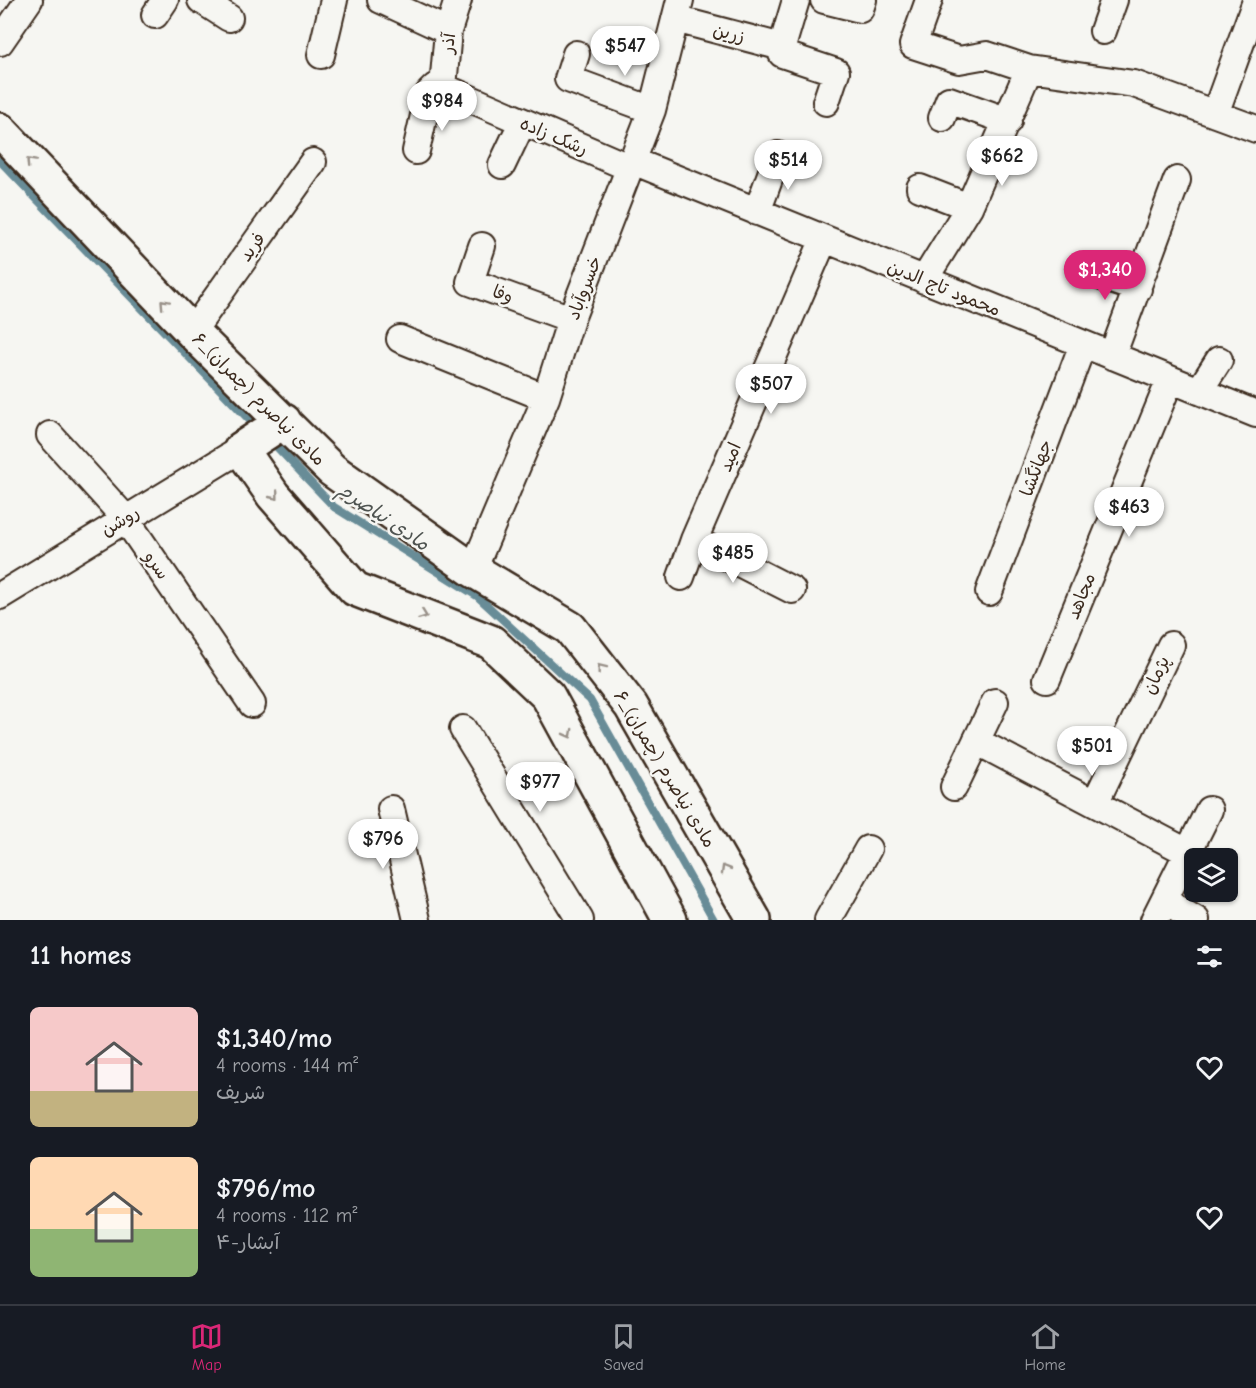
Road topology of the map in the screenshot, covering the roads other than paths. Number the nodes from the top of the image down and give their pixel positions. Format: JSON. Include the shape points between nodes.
{"nodes":[{"id":1,"x":29,"y":0,"type":"edge"},
{"id":2,"x":201,"y":0,"type":"edge"},
{"id":3,"x":334,"y":0,"type":"edge"},
{"id":4,"x":381,"y":0,"type":"edge"},
{"id":5,"x":458,"y":0,"type":"edge"},
{"id":6,"x":795,"y":0,"type":"edge"},
{"id":7,"x":824,"y":0,"type":"edge"},
{"id":8,"x":863,"y":0,"type":"edge"},
{"id":9,"x":928,"y":0,"type":"edge"},
{"id":10,"x":1114,"y":0,"type":"edge"},
{"id":11,"x":1256,"y":1,"type":"edge"},
{"id":12,"x":678,"y":10,"type":"edge"},
{"id":13,"x":229,"y":18,"type":"dead end"},
{"id":14,"x":448,"y":31,"type":"junction"},
{"id":15,"x":1103,"y":31,"type":"dead end"},
{"id":16,"x":0,"y":42,"type":"edge"},
{"id":17,"x":782,"y":46,"type":"junction"},
{"id":18,"x":576,"y":54,"type":"dead end"},
{"id":19,"x":321,"y":55,"type":"dead end"},
{"id":20,"x":1029,"y":69,"type":"junction"},
{"id":21,"x":443,"y":87,"type":"junction"},
{"id":22,"x":826,"y":102,"type":"dead end"},
{"id":23,"x":652,"y":110,"type":"junction"},
{"id":24,"x":1215,"y":114,"type":"junction"},
{"id":25,"x":942,"y":118,"type":"dead end"},
{"id":26,"x":1008,"y":121,"type":"junction"},
{"id":27,"x":522,"y":123,"type":"junction"},
{"id":28,"x":1256,"y":129,"type":"edge"},
{"id":29,"x":0,"y":130,"type":"edge"},
{"id":30,"x":416,"y":152,"type":"dead end"},
{"id":31,"x":778,"y":155,"type":"dead end"},
{"id":32,"x":633,"y":161,"type":"junction"},
{"id":33,"x":313,"y":162,"type":"dead end"},
{"id":34,"x":502,"y":165,"type":"dead end"},
{"id":35,"x":1177,"y":180,"type":"dead end"},
{"id":36,"x":920,"y":188,"type":"dead end"},
{"id":37,"x":969,"y":207,"type":"junction"},
{"id":38,"x":757,"y":212,"type":"junction"},
{"id":39,"x":824,"y":239,"type":"junction"},
{"id":40,"x":482,"y":246,"type":"dead end"},
{"id":41,"x":1087,"y":272,"type":"dead end"},
{"id":42,"x":924,"y":280,"type":"junction"},
{"id":43,"x":1138,"y":289,"type":"junction"},
{"id":44,"x":572,"y":319,"type":"junction"},
{"id":45,"x":192,"y":332,"type":"junction"},
{"id":46,"x":400,"y":339,"type":"dead end"},
{"id":47,"x":1083,"y":344,"type":"junction"},
{"id":48,"x":1112,"y":356,"type":"junction"},
{"id":49,"x":1219,"y":360,"type":"dead end"},
{"id":50,"x":1170,"y":380,"type":"junction"},
{"id":51,"x":1199,"y":391,"type":"junction"},
{"id":52,"x":546,"y":398,"type":"junction"},
{"id":53,"x":1256,"y":414,"type":"edge"},
{"id":54,"x":284,"y":421,"type":"junction"},
{"id":55,"x":50,"y":435,"type":"dead end"},
{"id":56,"x":241,"y":449,"type":"junction"},
{"id":57,"x":125,"y":518,"type":"junction"},
{"id":58,"x":694,"y":540,"type":"junction"},
{"id":59,"x":473,"y":570,"type":"junction"},
{"id":60,"x":681,"y":577,"type":"dead end"},
{"id":61,"x":792,"y":590,"type":"dead end"},
{"id":62,"x":989,"y":592,"type":"dead end"},
{"id":63,"x":0,"y":596,"type":"edge"},
{"id":64,"x":1171,"y":645,"type":"dead end"},
{"id":65,"x":1047,"y":679,"type":"dead end"},
{"id":66,"x":995,"y":702,"type":"dead end"},
{"id":67,"x":252,"y":704,"type":"dead end"},
{"id":68,"x":463,"y":729,"type":"dead end"},
{"id":69,"x":976,"y":741,"type":"junction"},
{"id":70,"x":954,"y":787,"type":"dead end"},
{"id":71,"x":1095,"y":803,"type":"junction"},
{"id":72,"x":391,"y":809,"type":"dead end"},
{"id":73,"x":1209,"y":810,"type":"dead end"},
{"id":74,"x":1189,"y":848,"type":"edge"},
{"id":75,"x":868,"y":849,"type":"dead end"},
{"id":76,"x":1184,"y":850,"type":"edge"},
{"id":77,"x":1184,"y":858,"type":"edge"},
{"id":78,"x":1159,"y":910,"type":"edge"},
{"id":79,"x":417,"y":920,"type":"edge"},
{"id":80,"x":580,"y":920,"type":"edge"},
{"id":81,"x":670,"y":920,"type":"edge"},
{"id":82,"x":754,"y":920,"type":"edge"},
{"id":83,"x":828,"y":920,"type":"edge"},
{"id":84,"x":1196,"y":920,"type":"edge"}],
"edges":[{"from":1,"to":16,"type":"street"},
{"from":2,"to":13,"type":"street"},
{"from":3,"to":19,"type":"street"},
{"from":4,"to":14,"type":"street"},
{"from":5,"to":14,"type":"street","name":"آذر"},
{"from":6,"to":17,"type":"street"},
{"from":7,"to":8,"type":"street","via":[[860,9]]},
{"from":9,"to":20,"type":"street","via":[[914,45],[959,60],[987,55]]},
{"from":10,"to":15,"type":"street"},
{"from":11,"to":24,"type":"street"},
{"from":12,"to":17,"type":"street","name":"زرین"},
{"from":12,"to":23,"type":"street","name":"خسروآباد"},
{"from":14,"to":21,"type":"street","name":"آذر"},
{"from":17,"to":22,"type":"street","name":"زرین","via":[[782,54],[836,72]]},
{"from":18,"to":23,"type":"street","via":[[568,79]]},
{"from":20,"to":24,"type":"street","via":[[1134,84]]},
{"from":20,"to":26,"type":"street"},
{"from":21,"to":27,"type":"street","name":"رشک زاده"},
{"from":21,"to":30,"type":"street","via":[[435,87],[429,93]]},
{"from":23,"to":32,"type":"street","name":"خسروآباد"},
{"from":24,"to":28,"type":"street"},
{"from":25,"to":26,"type":"street","via":[[949,100]]},
{"from":26,"to":37,"type":"street"},
{"from":27,"to":32,"type":"street","name":"رشک زاده","via":[[621,164]]},
{"from":27,"to":34,"type":"street"},
{"from":45,"to":29,"type":"street","name":"۶_مادی نیاصرم (چمران)","one_way":true},
{"from":31,"to":38,"type":"street"},
{"from":32,"to":38,"type":"street","name":"محمود تاج الدین"},
{"from":32,"to":44,"type":"street","name":"خسروآباد"},
{"from":33,"to":45,"type":"street","name":"فرید"},
{"from":35,"to":43,"type":"street"},
{"from":36,"to":37,"type":"street"},
{"from":37,"to":42,"type":"street"},
{"from":38,"to":39,"type":"street","name":"محمود تاج الدین"},
{"from":39,"to":42,"type":"street","name":"محمود تاج الدین"},
{"from":39,"to":58,"type":"street","name":"امید"},
{"from":40,"to":44,"type":"street","name":"وفا","via":[[470,282]]},
{"from":41,"to":43,"type":"street"},
{"from":42,"to":47,"type":"street","name":"محمود تاج الدین"},
{"from":43,"to":48,"type":"street"},
{"from":44,"to":52,"type":"street","name":"خسروآباد"},
{"from":45,"to":54,"type":"street","name":"۶_مادی نیاصرم (چمران)"},
{"from":46,"to":52,"type":"street"},
{"from":47,"to":48,"type":"street","name":"محمود تاج الدین"},
{"from":47,"to":62,"type":"street","name":"جهانگشا"},
{"from":48,"to":50,"type":"street","name":"محمود تاج الدین"},
{"from":49,"to":51,"type":"street"},
{"from":50,"to":51,"type":"street","name":"محمود تاج الدین"},
{"from":50,"to":65,"type":"street","name":"مجاهد"},
{"from":51,"to":53,"type":"street","name":"محمود تاج الدین"},
{"from":52,"to":59,"type":"street","name":"خسروآباد"},
{"from":54,"to":56,"type":"street"},
{"from":54,"to":59,"type":"street","name":"۶_مادی نیاصرم (چمران)","via":[[332,470]]},
{"from":55,"to":57,"type":"street","name":"سرو"},
{"from":56,"to":57,"type":"street","name":"روشن"},
{"from":56,"to":81,"type":"street","one_way":true,"via":[[273,495],[355,589],[491,642],[549,696]]},
{"from":57,"to":63,"type":"street","name":"روشن"},
{"from":57,"to":67,"type":"street","name":"سرو"},
{"from":58,"to":60,"type":"street","name":"امید"},
{"from":58,"to":61,"type":"street"},
{"from":82,"to":59,"type":"street","name":"۶_مادی نیاصرم (چمران)","one_way":true,"via":[[631,706],[570,627]]},
{"from":64,"to":71,"type":"street","name":"پژمان"},
{"from":66,"to":69,"type":"street"},
{"from":68,"to":80,"type":"street"},
{"from":69,"to":70,"type":"street"},
{"from":69,"to":71,"type":"street"},
{"from":71,"to":76,"type":"street"},
{"from":72,"to":79,"type":"street"},
{"from":73,"to":74,"type":"street"},
{"from":75,"to":83,"type":"street"},
{"from":77,"to":78,"type":"street"},
{"from":78,"to":84,"type":"street"}]}
